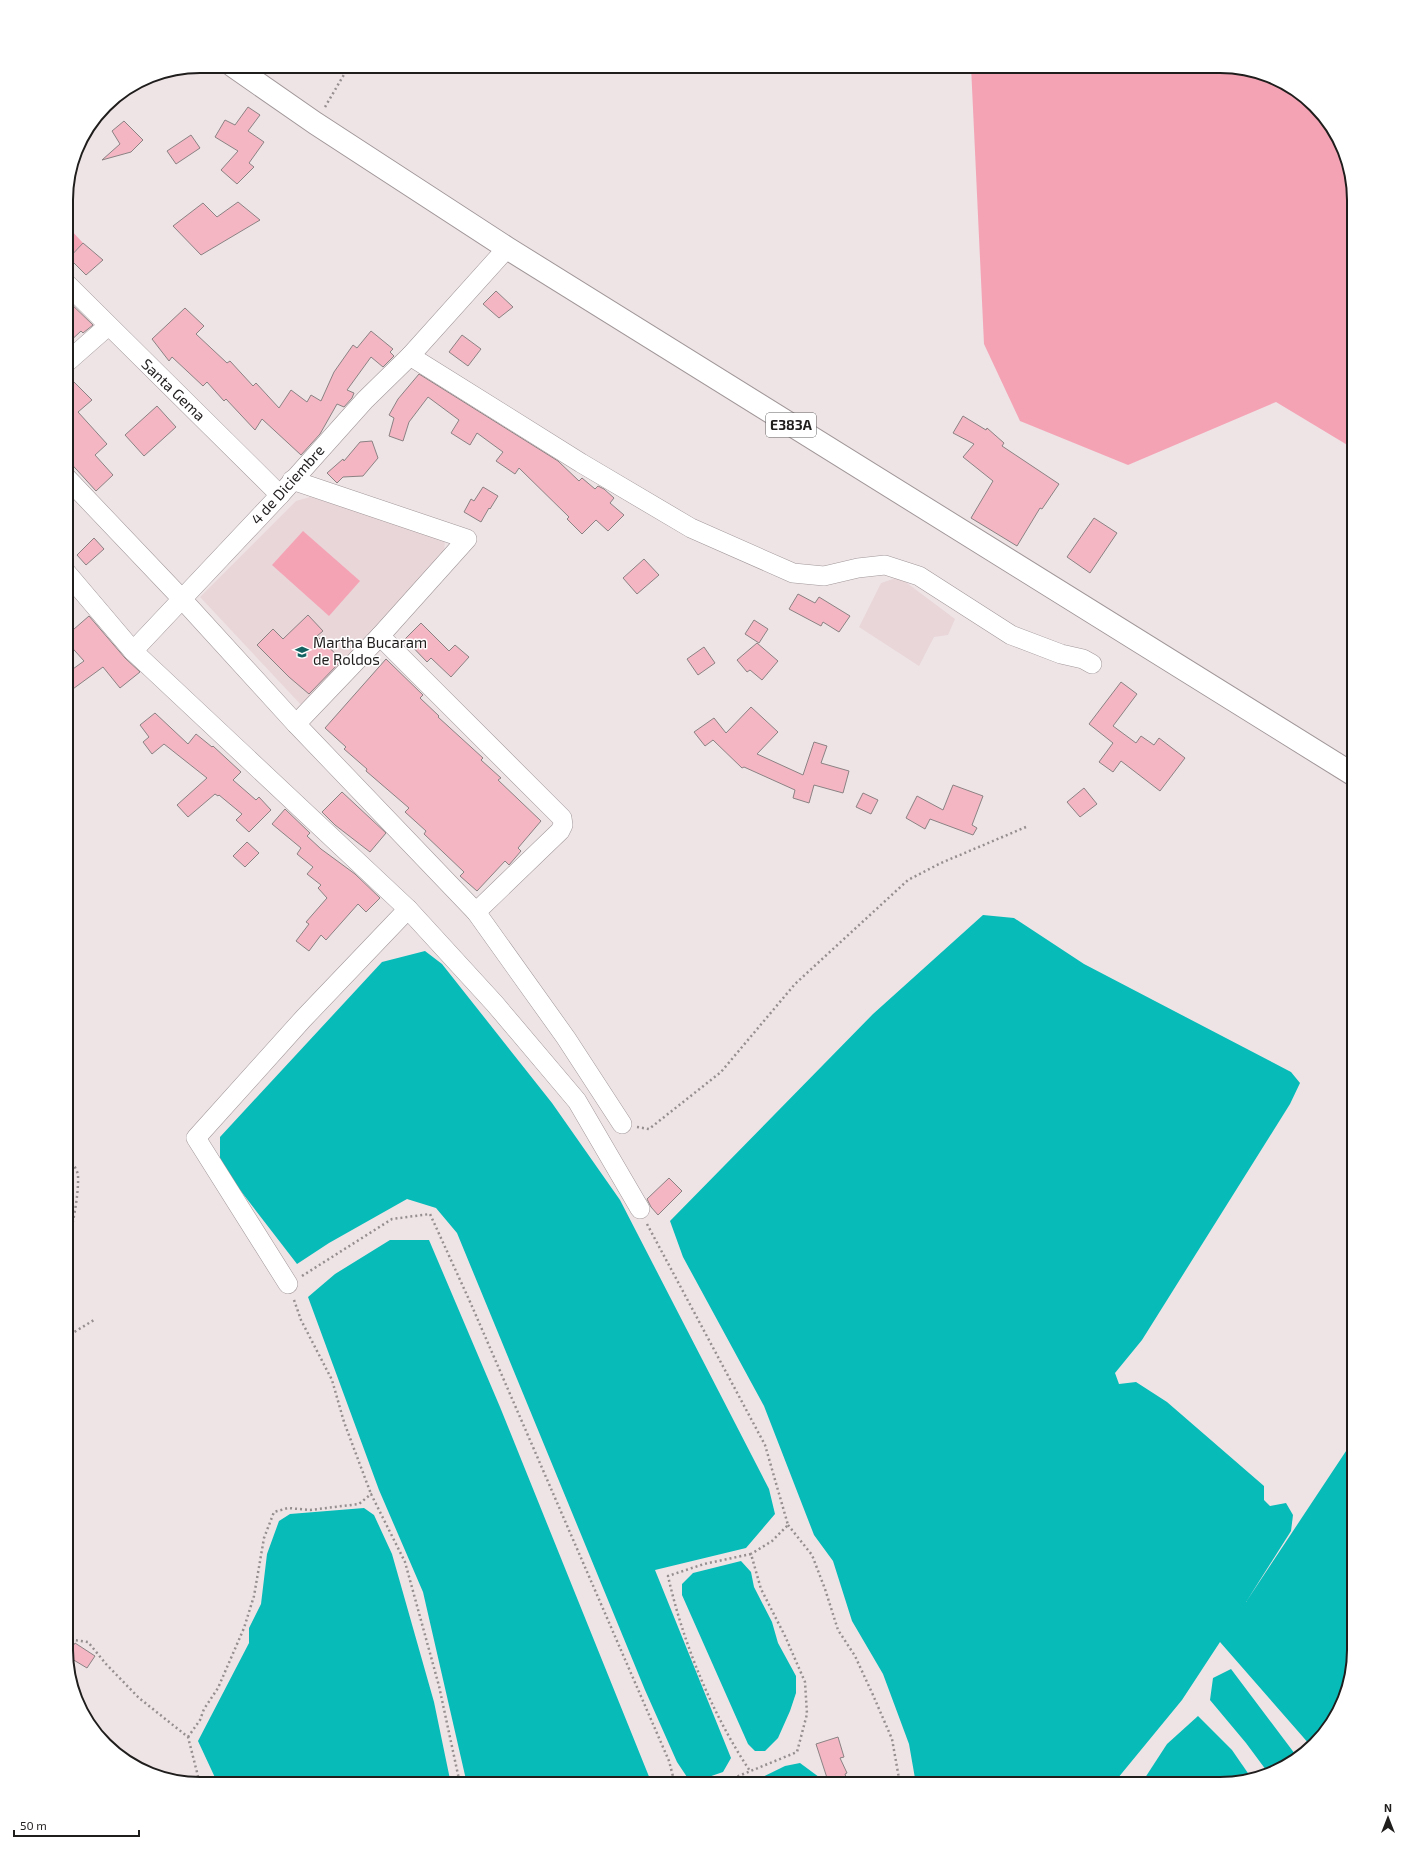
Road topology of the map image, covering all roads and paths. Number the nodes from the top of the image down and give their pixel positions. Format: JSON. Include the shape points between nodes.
{"nodes":[{"id":1,"x":243,"y":73,"type":"edge"},
{"id":2,"x":345,"y":73,"type":"edge"},
{"id":3,"x":315,"y":123,"type":"junction"},
{"id":4,"x":507,"y":248,"type":"junction"},
{"id":5,"x":73,"y":290,"type":"edge"},
{"id":6,"x":108,"y":326,"type":"junction"},
{"id":7,"x":410,"y":356,"type":"junction"},
{"id":8,"x":73,"y":357,"type":"edge"},
{"id":9,"x":292,"y":480,"type":"junction"},
{"id":10,"x":73,"y":485,"type":"edge"},
{"id":11,"x":280,"y":495,"type":"junction"},
{"id":12,"x":73,"y":580,"type":"edge"},
{"id":13,"x":182,"y":599,"type":"junction"},
{"id":14,"x":380,"y":636,"type":"junction"},
{"id":15,"x":133,"y":651,"type":"junction"},
{"id":16,"x":1092,"y":664,"type":"dead end"},
{"id":17,"x":296,"y":724,"type":"junction"},
{"id":18,"x":1347,"y":771,"type":"edge"},
{"id":19,"x":1026,"y":827,"type":"dead end"},
{"id":20,"x":408,"y":909,"type":"junction"},
{"id":21,"x":476,"y":912,"type":"junction"},
{"id":22,"x":622,"y":1124,"type":"joint"},
{"id":23,"x":73,"y":1165,"type":"edge"},
{"id":24,"x":640,"y":1209,"type":"joint"},
{"id":25,"x":73,"y":1217,"type":"edge"},
{"id":26,"x":288,"y":1284,"type":"junction"},
{"id":27,"x":94,"y":1320,"type":"dead end"},
{"id":28,"x":73,"y":1333,"type":"edge"},
{"id":29,"x":371,"y":1494,"type":"junction"},
{"id":30,"x":788,"y":1525,"type":"junction"},
{"id":31,"x":751,"y":1554,"type":"junction"},
{"id":32,"x":73,"y":1640,"type":"edge"},
{"id":33,"x":188,"y":1737,"type":"junction"},
{"id":34,"x":750,"y":1771,"type":"junction"},
{"id":35,"x":198,"y":1777,"type":"edge"},
{"id":36,"x":458,"y":1777,"type":"edge"},
{"id":37,"x":673,"y":1777,"type":"edge"},
{"id":38,"x":736,"y":1777,"type":"edge"},
{"id":39,"x":899,"y":1777,"type":"edge"}],
"edges":[{"from":1,"to":3,"type":"main road","number":"E383A"},
{"from":2,"to":3,"type":"path"},
{"from":3,"to":4,"type":"main road","number":"E383A"},
{"from":4,"to":7,"type":"street","name":"4 de Diciembre"},
{"from":4,"to":18,"type":"main road","number":"E383A"},
{"from":5,"to":6,"type":"street","name":"Santa Gema"},
{"from":6,"to":8,"type":"street"},
{"from":6,"to":11,"type":"street","name":"Santa Gema"},
{"from":7,"to":9,"type":"street","name":"4 de Diciembre","via":[[365,400]]},
{"from":7,"to":16,"type":"street","via":[[691,528],[793,572],[824,576],[885,565],[919,576],[1011,634]]},
{"from":9,"to":11,"type":"street","name":"4 de Diciembre"},
{"from":9,"to":14,"type":"street","via":[[467,539]]},
{"from":10,"to":13,"type":"street"},
{"from":11,"to":13,"type":"street","name":"4 de Diciembre"},
{"from":12,"to":15,"type":"street"},
{"from":13,"to":15,"type":"street","name":"4 de Diciembre"},
{"from":13,"to":17,"type":"street"},
{"from":14,"to":17,"type":"street"},
{"from":14,"to":21,"type":"street","via":[[562,818],[563,825],[560,831]]},
{"from":15,"to":20,"type":"street"},
{"from":17,"to":21,"type":"street"},
{"from":19,"to":22,"type":"path","via":[[908,880],[795,984],[721,1072],[649,1129]]},
{"from":20,"to":24,"type":"street","via":[[495,1004],[577,1101]]},
{"from":20,"to":26,"type":"street","via":[[303,1019],[196,1138]]},
{"from":21,"to":22,"type":"street","via":[[566,1038]]},
{"from":23,"to":25,"type":"path","via":[[78,1174]]},
{"from":24,"to":30,"type":"path","via":[[764,1445]]},
{"from":26,"to":29,"type":"path","via":[[302,1320],[332,1380],[344,1422]]},
{"from":26,"to":37,"type":"path","via":[[392,1218],[430,1214],[610,1622],[669,1761]]},
{"from":27,"to":28,"type":"path"},
{"from":29,"to":33,"type":"path","via":[[359,1504],[310,1510],[288,1508],[274,1512],[264,1538],[254,1596],[244,1628],[218,1688]]},
{"from":29,"to":36,"type":"path","via":[[404,1562],[439,1686]]},
{"from":30,"to":31,"type":"path","via":[[772,1541]]},
{"from":30,"to":39,"type":"path","via":[[812,1555],[838,1630],[855,1656],[874,1695],[892,1739]]},
{"from":31,"to":34,"type":"path","via":[[761,1588],[805,1682],[807,1714],[797,1752]]},
{"from":31,"to":34,"type":"path","via":[[704,1564],[668,1576],[673,1601],[696,1668],[735,1749]]},
{"from":32,"to":33,"type":"path","via":[[88,1642],[139,1698]]},
{"from":33,"to":35,"type":"path"},
{"from":34,"to":38,"type":"path"}]}
